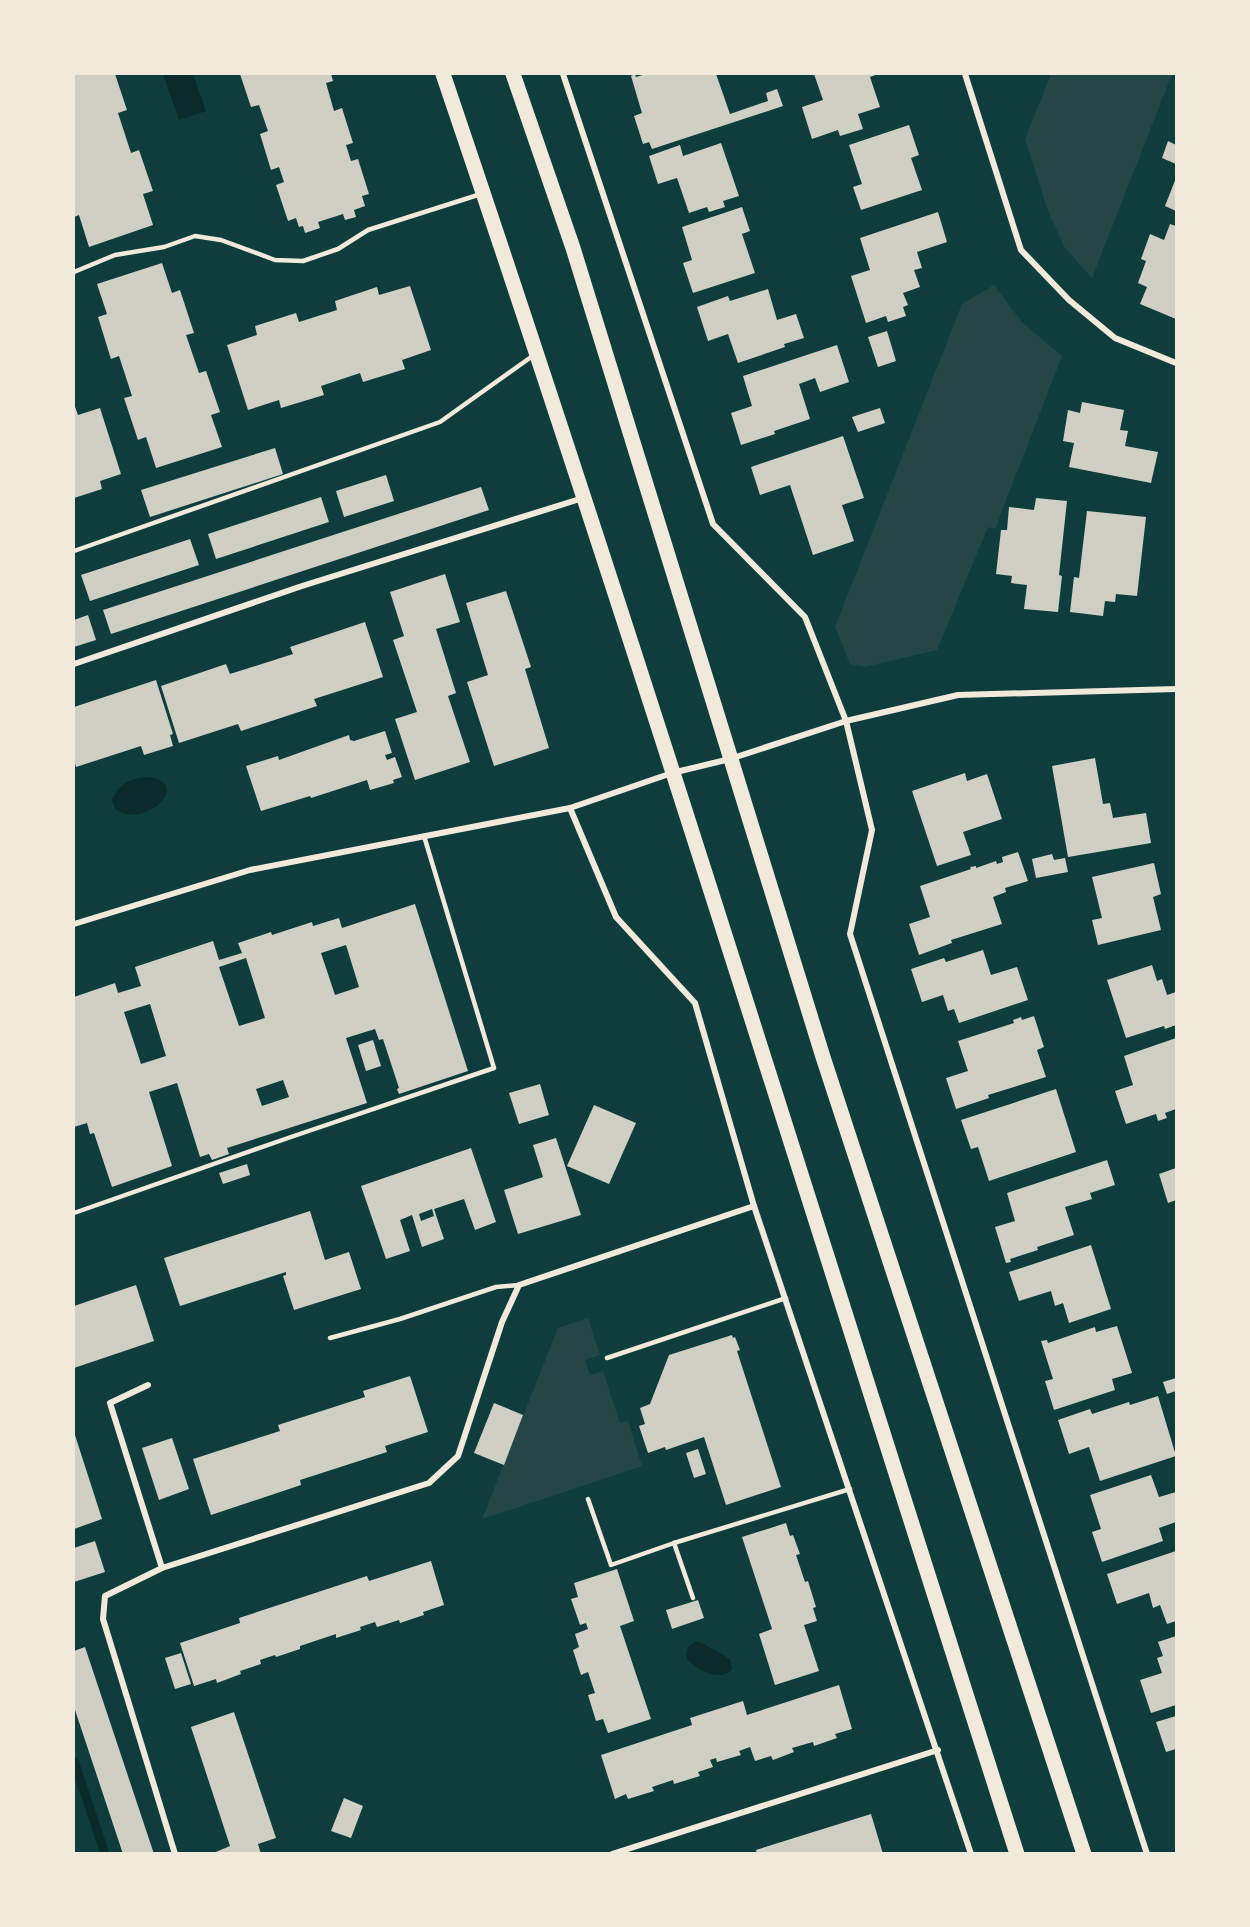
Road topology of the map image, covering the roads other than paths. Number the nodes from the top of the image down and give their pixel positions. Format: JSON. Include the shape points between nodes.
{"nodes":[{"id":1,"x":443,"y":74,"type":"edge"},
{"id":2,"x":513,"y":74,"type":"edge"},
{"id":3,"x":563,"y":74,"type":"edge"},
{"id":4,"x":965,"y":74,"type":"edge"},
{"id":5,"x":483,"y":193,"type":"junction"},
{"id":6,"x":74,"y":272,"type":"edge"},
{"id":7,"x":537,"y":353,"type":"junction"},
{"id":8,"x":1176,"y":363,"type":"edge"},
{"id":9,"x":583,"y":498,"type":"junction"},
{"id":10,"x":74,"y":551,"type":"edge"},
{"id":11,"x":74,"y":664,"type":"edge"},
{"id":12,"x":1176,"y":689,"type":"edge"},
{"id":13,"x":846,"y":721,"type":"junction"},
{"id":14,"x":729,"y":759,"type":"junction"},
{"id":15,"x":672,"y":773,"type":"junction"},
{"id":16,"x":570,"y":808,"type":"junction"},
{"id":17,"x":424,"y":836,"type":"junction"},
{"id":18,"x":74,"y":924,"type":"edge"},
{"id":19,"x":754,"y":1206,"type":"junction"},
{"id":20,"x":74,"y":1213,"type":"edge"},
{"id":21,"x":519,"y":1286,"type":"junction"},
{"id":22,"x":786,"y":1298,"type":"junction"},
{"id":23,"x":330,"y":1338,"type":"dead end"},
{"id":24,"x":607,"y":1358,"type":"dead end"},
{"id":25,"x":148,"y":1385,"type":"dead end"},
{"id":26,"x":850,"y":1490,"type":"junction"},
{"id":27,"x":588,"y":1498,"type":"dead end"},
{"id":28,"x":674,"y":1543,"type":"junction"},
{"id":29,"x":162,"y":1568,"type":"junction"},
{"id":30,"x":693,"y":1598,"type":"dead end"},
{"id":31,"x":938,"y":1750,"type":"junction"},
{"id":32,"x":175,"y":1854,"type":"edge"},
{"id":33,"x":612,"y":1854,"type":"edge"},
{"id":34,"x":971,"y":1854,"type":"edge"},
{"id":35,"x":1017,"y":1854,"type":"edge"},
{"id":36,"x":1084,"y":1854,"type":"edge"},
{"id":37,"x":1147,"y":1854,"type":"edge"}],
"edges":[{"from":1,"to":5,"type":"main road"},
{"from":2,"to":14,"type":"main road","via":[[573,248]]},
{"from":3,"to":13,"type":"street","via":[[713,524],[805,617]]},
{"from":4,"to":8,"type":"street","via":[[1021,250],[1069,300],[1115,338]]},
{"from":5,"to":6,"type":"lane","via":[[368,230],[338,249],[303,261],[275,260],[222,240],[195,236],[164,247],[116,255]]},
{"from":5,"to":7,"type":"main road"},
{"from":7,"to":9,"type":"main road"},
{"from":7,"to":10,"type":"lane","via":[[440,422]]},
{"from":9,"to":11,"type":"street","via":[[302,586]]},
{"from":9,"to":15,"type":"main road"},
{"from":12,"to":13,"type":"street","via":[[958,695]]},
{"from":13,"to":14,"type":"street"},
{"from":13,"to":37,"type":"street","via":[[872,830],[850,934]]},
{"from":14,"to":15,"type":"street"},
{"from":14,"to":36,"type":"main road"},
{"from":15,"to":16,"type":"street"},
{"from":15,"to":35,"type":"main road"},
{"from":16,"to":17,"type":"street"},
{"from":16,"to":19,"type":"street","via":[[616,917],[695,1003]]},
{"from":17,"to":18,"type":"street","via":[[250,870]]},
{"from":17,"to":20,"type":"lane","via":[[494,1068]]},
{"from":19,"to":21,"type":"street"},
{"from":19,"to":22,"type":"street"},
{"from":21,"to":23,"type":"lane","via":[[496,1287]]},
{"from":21,"to":29,"type":"street","via":[[502,1322],[458,1456],[429,1483]]},
{"from":22,"to":24,"type":"lane"},
{"from":22,"to":26,"type":"street"},
{"from":25,"to":29,"type":"street","via":[[110,1403]]},
{"from":26,"to":28,"type":"lane"},
{"from":26,"to":31,"type":"street"},
{"from":27,"to":28,"type":"lane","via":[[611,1565]]},
{"from":28,"to":30,"type":"lane"},
{"from":29,"to":32,"type":"street","via":[[105,1596],[103,1619]]},
{"from":31,"to":33,"type":"street"},
{"from":31,"to":34,"type":"street"}]}
